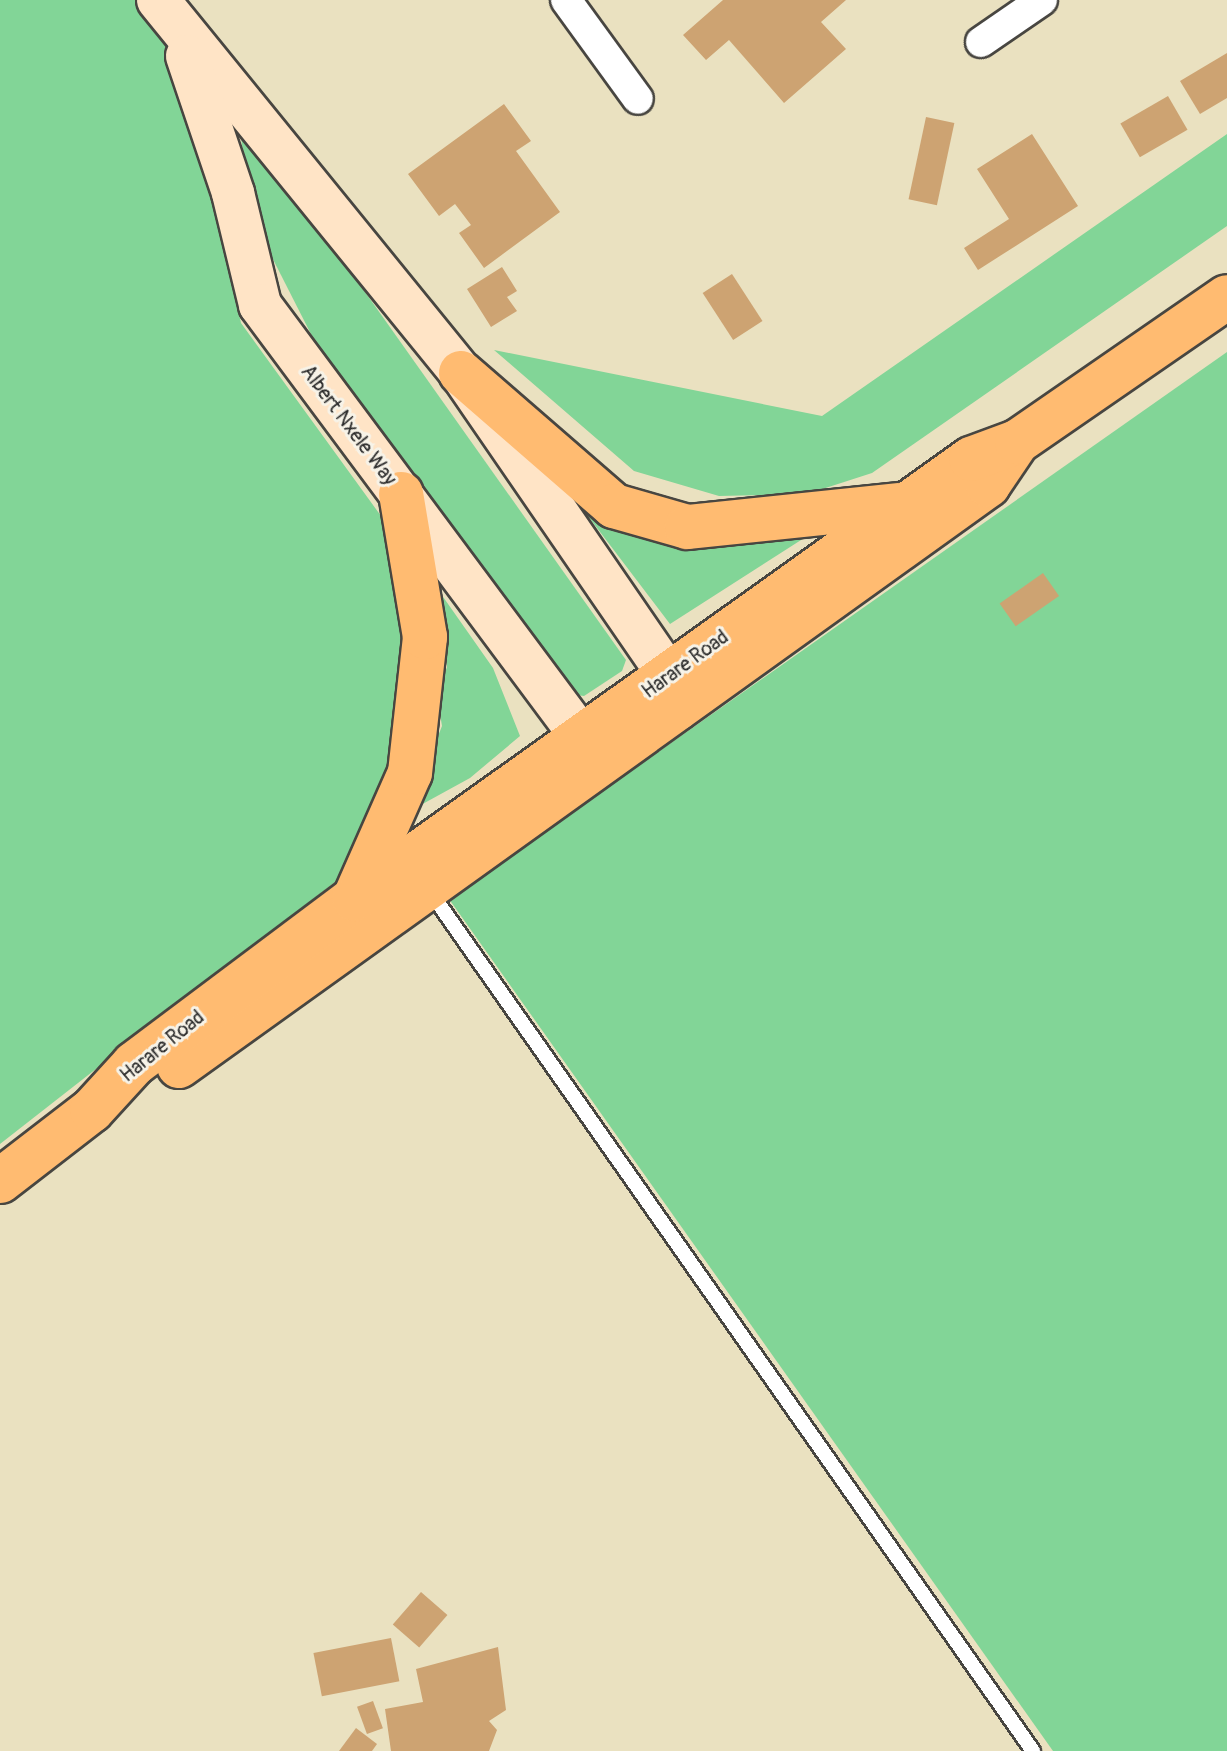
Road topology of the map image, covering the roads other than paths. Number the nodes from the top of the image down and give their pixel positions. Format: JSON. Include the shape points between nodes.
{"nodes":[{"id":1,"x":566,"y":0,"type":"edge"},
{"id":2,"x":1042,"y":0,"type":"edge"},
{"id":3,"x":169,"y":16,"type":"edge"},
{"id":4,"x":981,"y":42,"type":"dead end"},
{"id":5,"x":638,"y":99,"type":"dead end"},
{"id":6,"x":1227,"y":297,"type":"edge"},
{"id":7,"x":461,"y":373,"type":"junction"},
{"id":8,"x":1017,"y":442,"type":"junction"},
{"id":9,"x":401,"y":494,"type":"junction"},
{"id":10,"x":907,"y":504,"type":"junction"},
{"id":11,"x":674,"y":694,"type":"junction"},
{"id":12,"x":602,"y":746,"type":"junction"},
{"id":13,"x":418,"y":876,"type":"junction"},
{"id":14,"x":354,"y":899,"type":"junction"},
{"id":15,"x":92,"y":1110,"type":"junction"},
{"id":16,"x":0,"y":1181,"type":"edge"},
{"id":17,"x":1033,"y":1751,"type":"edge"}],
"edges":[{"from":1,"to":5,"type":"street"},
{"from":2,"to":4,"type":"street"},
{"from":3,"to":7,"type":"main road","name":"Albert Nxele Way"},
{"from":3,"to":9,"type":"main road","name":"Albert Nxele Way","via":[[233,193],[260,305]]},
{"from":6,"to":8,"type":"highway","name":"Harare Road"},
{"from":7,"to":10,"type":"highway","via":[[614,506],[687,527]]},
{"from":7,"to":11,"type":"main road","name":"Albert Nxele Way"},
{"from":8,"to":10,"type":"highway","name":"Harare Road","via":[[971,459]]},
{"from":8,"to":11,"type":"highway","name":"Harare Road","via":[[988,485]]},
{"from":9,"to":12,"type":"main road","name":"Albert Nxele Way"},
{"from":9,"to":14,"type":"highway","via":[[425,637],[410,773]]},
{"from":10,"to":11,"type":"highway","name":"Harare Road"},
{"from":11,"to":12,"type":"highway","name":"Harare Road"},
{"from":12,"to":13,"type":"highway","name":"Harare Road"},
{"from":13,"to":14,"type":"highway","name":"Harare Road"},
{"from":13,"to":15,"type":"highway","name":"Harare Road","via":[[152,1085]]},
{"from":13,"to":17,"type":"lane"},
{"from":14,"to":15,"type":"highway","name":"Harare Road","via":[[134,1064]]},
{"from":15,"to":16,"type":"highway"}]}
